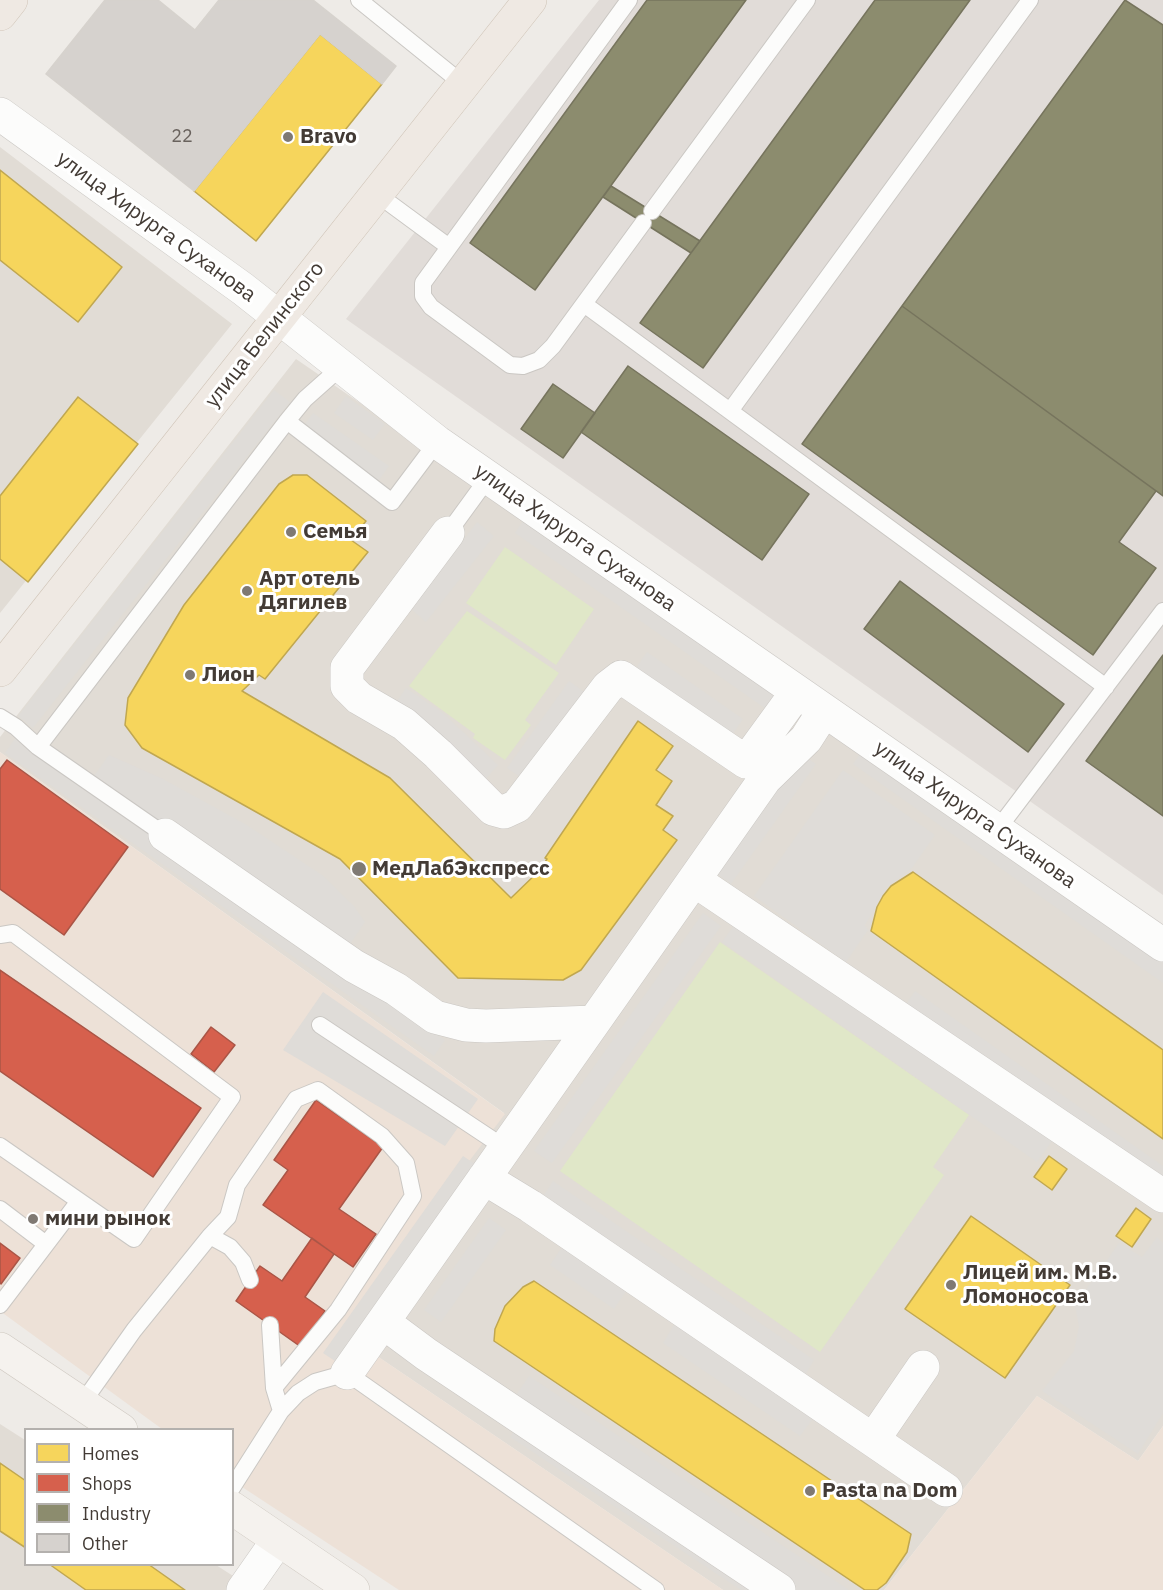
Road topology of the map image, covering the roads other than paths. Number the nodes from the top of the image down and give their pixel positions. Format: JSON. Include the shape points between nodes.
{"nodes":[{"id":1,"x":11,"y":0,"type":"edge"},
{"id":2,"x":359,"y":0,"type":"edge"},
{"id":3,"x":530,"y":0,"type":"edge"},
{"id":4,"x":629,"y":0,"type":"edge"},
{"id":5,"x":807,"y":0,"type":"edge"},
{"id":6,"x":1030,"y":0,"type":"edge"},
{"id":7,"x":0,"y":14,"type":"edge"},
{"id":8,"x":463,"y":84,"type":"junction"},
{"id":9,"x":0,"y":114,"type":"edge"},
{"id":10,"x":377,"y":194,"type":"junction"},
{"id":11,"x":449,"y":247,"type":"junction"},
{"id":12,"x":584,"y":304,"type":"junction"},
{"id":13,"x":279,"y":317,"type":"junction"},
{"id":14,"x":341,"y":367,"type":"junction"},
{"id":15,"x":730,"y":411,"type":"junction"},
{"id":16,"x":287,"y":421,"type":"junction"},
{"id":17,"x":437,"y":442,"type":"junction"},
{"id":18,"x":488,"y":478,"type":"junction"},
{"id":19,"x":448,"y":533,"type":"joint"},
{"id":20,"x":1163,"y":611,"type":"edge"},
{"id":21,"x":0,"y":670,"type":"edge"},
{"id":22,"x":1106,"y":687,"type":"junction"},
{"id":23,"x":797,"y":692,"type":"junction"},
{"id":24,"x":824,"y":711,"type":"junction"},
{"id":25,"x":0,"y":717,"type":"edge"},
{"id":26,"x":38,"y":747,"type":"junction"},
{"id":27,"x":997,"y":830,"type":"junction"},
{"id":28,"x":165,"y":835,"type":"joint"},
{"id":29,"x":694,"y":880,"type":"junction"},
{"id":30,"x":0,"y":935,"type":"edge"},
{"id":31,"x":1163,"y":945,"type":"edge"},
{"id":32,"x":594,"y":1022,"type":"junction"},
{"id":33,"x":320,"y":1025,"type":"dead end"},
{"id":34,"x":0,"y":1146,"type":"edge"},
{"id":35,"x":505,"y":1148,"type":"junction"},
{"id":36,"x":484,"y":1178,"type":"junction"},
{"id":37,"x":1163,"y":1196,"type":"edge"},
{"id":38,"x":78,"y":1201,"type":"junction"},
{"id":39,"x":0,"y":1209,"type":"edge"},
{"id":40,"x":210,"y":1236,"type":"junction"},
{"id":41,"x":46,"y":1244,"type":"junction"},
{"id":42,"x":250,"y":1280,"type":"dead end"},
{"id":43,"x":0,"y":1305,"type":"edge"},
{"id":44,"x":383,"y":1322,"type":"junction"},
{"id":45,"x":270,"y":1325,"type":"dead end"},
{"id":46,"x":0,"y":1349,"type":"edge"},
{"id":47,"x":923,"y":1367,"type":"dead end"},
{"id":48,"x":347,"y":1373,"type":"junction"},
{"id":49,"x":274,"y":1388,"type":"junction"},
{"id":50,"x":83,"y":1402,"type":"junction"},
{"id":51,"x":281,"y":1411,"type":"junction"},
{"id":52,"x":118,"y":1428,"type":"edge"},
{"id":53,"x":873,"y":1440,"type":"junction"},
{"id":54,"x":234,"y":1485,"type":"edge"},
{"id":55,"x":946,"y":1490,"type":"dead end"},
{"id":56,"x":234,"y":1509,"type":"edge"},
{"id":57,"x":278,"y":1540,"type":"junction"},
{"id":58,"x":243,"y":1590,"type":"edge"},
{"id":59,"x":353,"y":1590,"type":"edge"},
{"id":60,"x":656,"y":1590,"type":"edge"},
{"id":61,"x":779,"y":1590,"type":"edge"}],
"edges":[{"from":1,"to":7,"type":"main road"},
{"from":2,"to":8,"type":"lane"},
{"from":3,"to":8,"type":"main road","name":"улица Белинского"},
{"from":4,"to":11,"type":"lane"},
{"from":5,"to":12,"type":"lane"},
{"from":6,"to":15,"type":"lane"},
{"from":8,"to":10,"type":"main road","name":"улица Белинского"},
{"from":9,"to":13,"type":"street","name":"улица Хирурга Суханова"},
{"from":10,"to":11,"type":"lane"},
{"from":10,"to":13,"type":"main road","name":"улица Белинского"},
{"from":11,"to":12,"type":"lane","via":[[423,283],[423,296],[431,307],[510,365],[523,366],[539,360]]},
{"from":12,"to":15,"type":"lane"},
{"from":13,"to":14,"type":"street","name":"улица Хирурга Суханова"},
{"from":13,"to":21,"type":"main road","name":"улица Белинского"},
{"from":14,"to":16,"type":"lane"},
{"from":14,"to":17,"type":"street","name":"улица Хирурга Суханова"},
{"from":15,"to":22,"type":"lane"},
{"from":16,"to":17,"type":"lane","via":[[392,502]]},
{"from":16,"to":26,"type":"lane"},
{"from":17,"to":18,"type":"street","name":"улица Хирурга Суханова"},
{"from":18,"to":19,"type":"lane"},
{"from":18,"to":23,"type":"street","name":"улица Хирурга Суханова"},
{"from":19,"to":23,"type":"street","via":[[347,668],[347,686],[359,698],[404,724],[493,809],[504,812],[517,806],[608,687],[621,677],[746,762]]},
{"from":20,"to":22,"type":"lane"},
{"from":22,"to":27,"type":"lane"},
{"from":23,"to":24,"type":"street","name":"улица Хирурга Суханова"},
{"from":24,"to":27,"type":"street","name":"улица Хирурга Суханова"},
{"from":24,"to":29,"type":"street","via":[[806,740],[765,779]]},
{"from":25,"to":26,"type":"lane"},
{"from":26,"to":28,"type":"lane"},
{"from":27,"to":31,"type":"street","name":"улица Хирурга Суханова"},
{"from":28,"to":32,"type":"street","via":[[435,1017],[486,1026]]},
{"from":29,"to":32,"type":"street"},
{"from":29,"to":37,"type":"street"},
{"from":30,"to":38,"type":"lane","via":[[13,933],[232,1097],[134,1239]]},
{"from":32,"to":35,"type":"street"},
{"from":33,"to":35,"type":"lane"},
{"from":34,"to":38,"type":"lane"},
{"from":35,"to":36,"type":"street"},
{"from":36,"to":44,"type":"street"},
{"from":36,"to":53,"type":"street"},
{"from":38,"to":41,"type":"lane"},
{"from":39,"to":41,"type":"lane"},
{"from":40,"to":42,"type":"lane","via":[[230,1246],[243,1262]]},
{"from":40,"to":49,"type":"lane","via":[[228,1217],[237,1185],[296,1100],[318,1090],[382,1136],[406,1163],[413,1196],[338,1310]]},
{"from":40,"to":50,"type":"lane","via":[[134,1330]]},
{"from":41,"to":43,"type":"lane"},
{"from":44,"to":48,"type":"street"},
{"from":44,"to":61,"type":"street","via":[[435,1361]]},
{"from":45,"to":49,"type":"lane"},
{"from":46,"to":50,"type":"main road"},
{"from":47,"to":53,"type":"street"},
{"from":48,"to":51,"type":"lane","via":[[304,1388]]},
{"from":48,"to":60,"type":"lane"},
{"from":49,"to":51,"type":"lane"},
{"from":50,"to":52,"type":"main road"},
{"from":51,"to":54,"type":"lane"},
{"from":53,"to":55,"type":"street"},
{"from":56,"to":57,"type":"main road"},
{"from":57,"to":58,"type":"street"},
{"from":57,"to":59,"type":"main road"}]}
